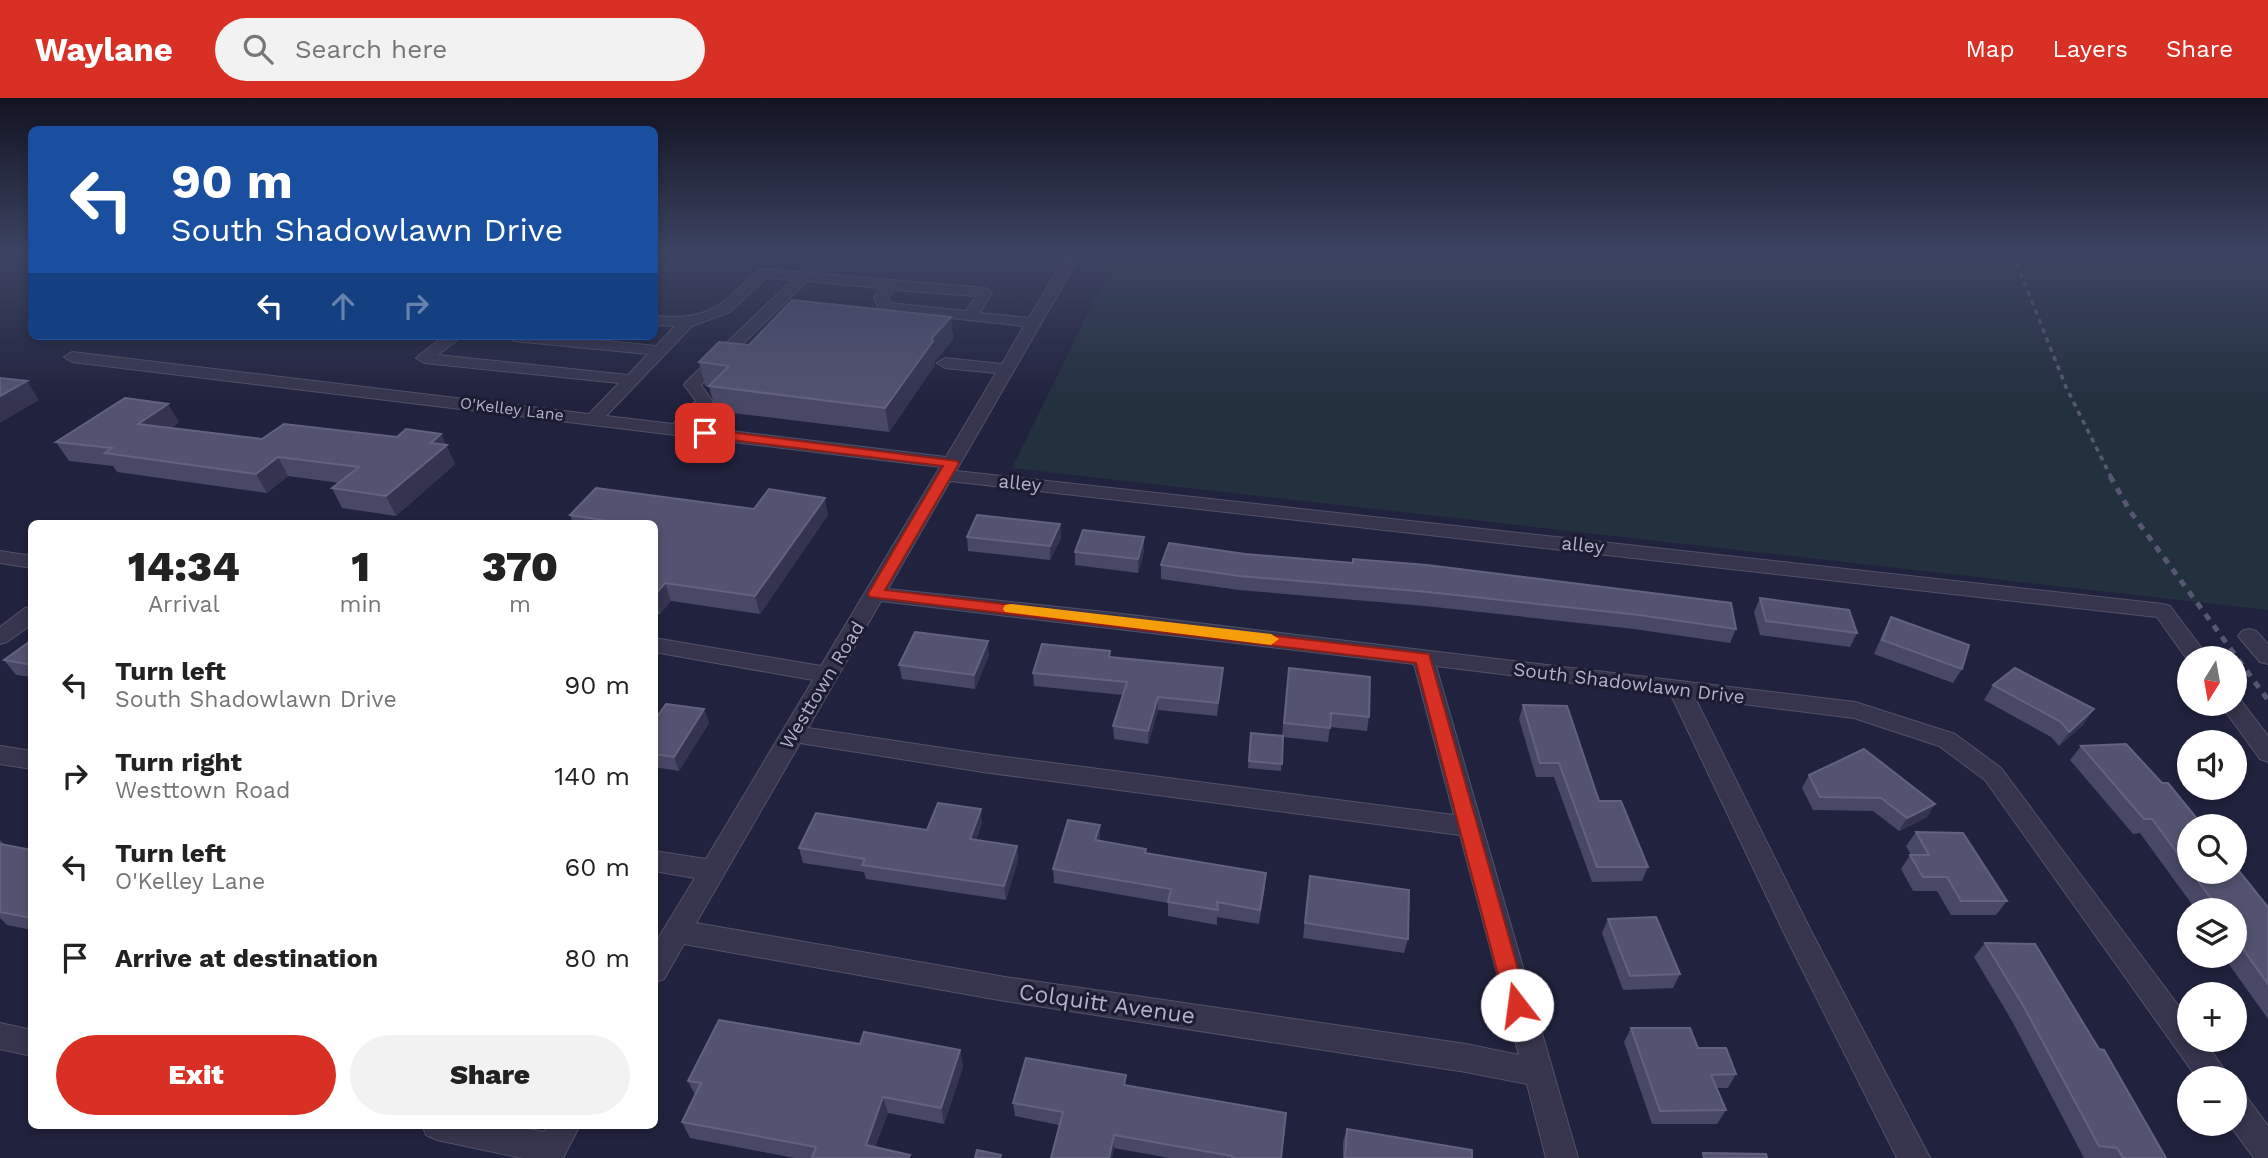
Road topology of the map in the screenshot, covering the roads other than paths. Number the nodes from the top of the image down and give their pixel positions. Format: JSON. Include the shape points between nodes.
{"nodes":[{"id":1,"x":731,"y":303,"type":"edge"},
{"id":2,"x":776,"y":303,"type":"edge"},
{"id":3,"x":883,"y":303,"type":"edge"},
{"id":4,"x":978,"y":303,"type":"edge"},
{"id":5,"x":1045,"y":303,"type":"edge"},
{"id":6,"x":971,"y":316,"type":"junction"},
{"id":7,"x":658,"y":320,"type":"edge"},
{"id":8,"x":687,"y":323,"type":"junction"},
{"id":9,"x":1034,"y":323,"type":"junction"},
{"id":10,"x":449,"y":340,"type":"edge"},
{"id":11,"x":553,"y":340,"type":"edge"},
{"id":12,"x":659,"y":351,"type":"junction"},
{"id":13,"x":72,"y":356,"type":"dead end"},
{"id":14,"x":945,"y":363,"type":"dead end"},
{"id":15,"x":1007,"y":369,"type":"junction"},
{"id":16,"x":632,"y":380,"type":"junction"},
{"id":17,"x":594,"y":419,"type":"junction"},
{"id":18,"x":677,"y":430,"type":"junction"},
{"id":19,"x":949,"y":469,"type":"junction"},
{"id":20,"x":0,"y":557,"type":"edge"},
{"id":21,"x":28,"y":561,"type":"edge"},
{"id":22,"x":876,"y":594,"type":"junction"},
{"id":23,"x":28,"y":616,"type":"edge"},
{"id":24,"x":2249,"y":636,"type":"dead end"},
{"id":25,"x":0,"y":637,"type":"edge"},
{"id":26,"x":658,"y":646,"type":"edge"},
{"id":27,"x":2189,"y":646,"type":"edge"},
{"id":28,"x":2268,"y":657,"type":"edge"},
{"id":29,"x":1423,"y":658,"type":"junction"},
{"id":30,"x":828,"y":675,"type":"junction"},
{"id":31,"x":1679,"y":689,"type":"junction"},
{"id":32,"x":2240,"y":716,"type":"edge"},
{"id":33,"x":793,"y":734,"type":"junction"},
{"id":34,"x":2268,"y":753,"type":"edge"},
{"id":35,"x":0,"y":755,"type":"edge"},
{"id":36,"x":28,"y":759,"type":"edge"},
{"id":37,"x":1469,"y":827,"type":"junction"},
{"id":38,"x":658,"y":862,"type":"edge"},
{"id":39,"x":712,"y":870,"type":"junction"},
{"id":40,"x":678,"y":931,"type":"junction"},
{"id":41,"x":658,"y":964,"type":"edge"},
{"id":42,"x":0,"y":1036,"type":"edge"},
{"id":43,"x":28,"y":1042,"type":"edge"},
{"id":44,"x":2206,"y":1066,"type":"edge"},
{"id":45,"x":1538,"y":1073,"type":"junction"},
{"id":46,"x":2247,"y":1123,"type":"edge"},
{"id":47,"x":462,"y":1129,"type":"edge"},
{"id":48,"x":554,"y":1144,"type":"edge"},
{"id":49,"x":2268,"y":1152,"type":"edge"},
{"id":50,"x":1562,"y":1158,"type":"edge"},
{"id":51,"x":1914,"y":1158,"type":"edge"}],
"edges":[{"from":1,"to":8,"type":"street"},
{"from":2,"to":18,"type":"street","via":[[692,385],[705,401]]},
{"from":3,"to":6,"type":"street"},
{"from":4,"to":6,"type":"street"},
{"from":5,"to":9,"type":"street","name":"Westtown Road"},
{"from":6,"to":9,"type":"street"},
{"from":7,"to":8,"type":"street"},
{"from":8,"to":12,"type":"street"},
{"from":9,"to":15,"type":"street","name":"Westtown Road"},
{"from":10,"to":16,"type":"street","via":[[424,358]]},
{"from":11,"to":12,"type":"street"},
{"from":12,"to":16,"type":"street"},
{"from":13,"to":17,"type":"street","name":"O'Kelley Lane"},
{"from":14,"to":15,"type":"street"},
{"from":15,"to":19,"type":"street","name":"Westtown Road"},
{"from":16,"to":17,"type":"street"},
{"from":17,"to":18,"type":"street","name":"O'Kelley Lane"},
{"from":18,"to":19,"type":"street","name":"O'Kelley Lane"},
{"from":19,"to":22,"type":"street","name":"Westtown Road"},
{"from":19,"to":27,"type":"street","name":"alley","via":[[2163,611]]},
{"from":20,"to":21,"type":"street"},
{"from":22,"to":29,"type":"street","name":"South Shadowlawn Drive"},
{"from":22,"to":30,"type":"street","name":"Westtown Road"},
{"from":23,"to":25,"type":"street"},
{"from":24,"to":28,"type":"street"},
{"from":26,"to":30,"type":"street"},
{"from":29,"to":31,"type":"street","name":"South Shadowlawn Drive"},
{"from":29,"to":37,"type":"street"},
{"from":30,"to":33,"type":"street","name":"Westtown Road"},
{"from":31,"to":44,"type":"street","name":"South Shadowlawn Drive","via":[[1855,710],[1962,749],[1993,774],[2034,827]]},
{"from":31,"to":51,"type":"street"},
{"from":32,"to":34,"type":"street"},
{"from":33,"to":37,"type":"street"},
{"from":33,"to":39,"type":"street","name":"Westtown Road"},
{"from":35,"to":36,"type":"street"},
{"from":37,"to":45,"type":"street"},
{"from":38,"to":39,"type":"street"},
{"from":39,"to":40,"type":"street","name":"Westtown Road"},
{"from":40,"to":41,"type":"street","name":"Westtown Road"},
{"from":40,"to":45,"type":"street","name":"Colquitt Avenue","via":[[1005,989],[1466,1058]]},
{"from":42,"to":43,"type":"street"},
{"from":45,"to":50,"type":"street"},
{"from":46,"to":49,"type":"street"},
{"from":47,"to":48,"type":"street"}]}
